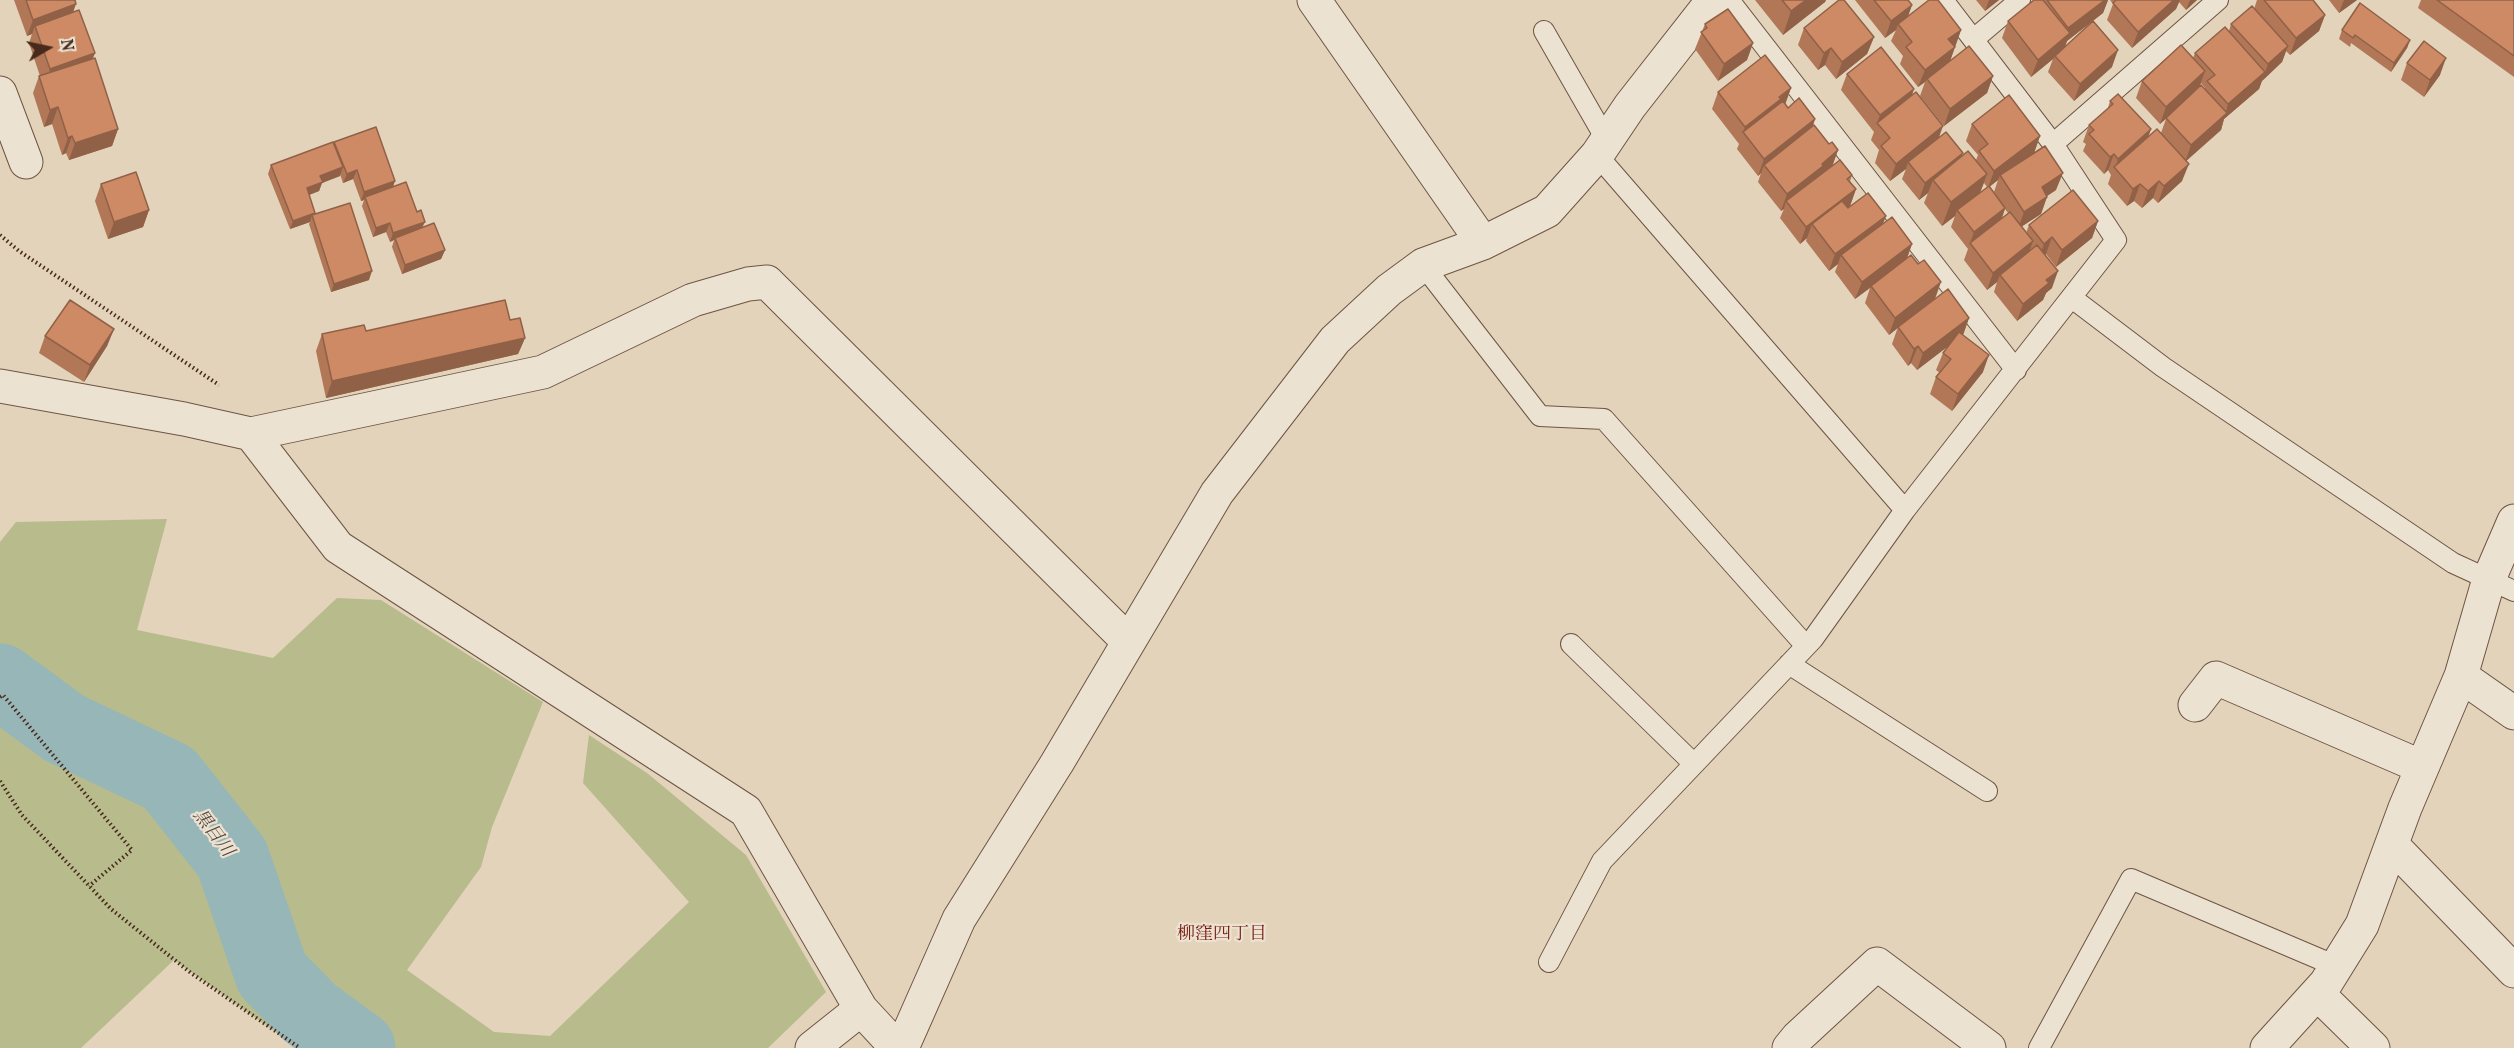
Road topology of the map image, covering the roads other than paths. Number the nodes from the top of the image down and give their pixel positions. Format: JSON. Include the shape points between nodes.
{"nodes":[{"id":1,"x":1314,"y":0,"type":"edge"},
{"id":2,"x":1713,"y":0,"type":"edge"},
{"id":3,"x":1730,"y":0,"type":"edge"},
{"id":4,"x":1943,"y":0,"type":"edge"},
{"id":5,"x":2020,"y":0,"type":"edge"},
{"id":6,"x":2218,"y":0,"type":"edge"},
{"id":7,"x":1544,"y":31,"type":"dead end"},
{"id":8,"x":1974,"y":39,"type":"junction"},
{"id":9,"x":0,"y":93,"type":"edge"},
{"id":10,"x":2053,"y":144,"type":"junction"},
{"id":11,"x":1602,"y":148,"type":"junction"},
{"id":12,"x":26,"y":162,"type":"dead end"},
{"id":13,"x":1483,"y":243,"type":"junction"},
{"id":14,"x":1423,"y":265,"type":"junction"},
{"id":15,"x":2072,"y":298,"type":"junction"},
{"id":16,"x":2016,"y":370,"type":"junction"},
{"id":17,"x":0,"y":386,"type":"edge"},
{"id":18,"x":251,"y":434,"type":"junction"},
{"id":19,"x":1905,"y":510,"type":"junction"},
{"id":20,"x":2514,"y":521,"type":"edge"},
{"id":21,"x":2501,"y":585,"type":"edge"},
{"id":22,"x":1128,"y":640,"type":"junction"},
{"id":23,"x":1571,"y":644,"type":"dead end"},
{"id":24,"x":1806,"y":646,"type":"junction"},
{"id":25,"x":1789,"y":664,"type":"junction"},
{"id":26,"x":2461,"y":676,"type":"junction"},
{"id":27,"x":2195,"y":705,"type":"dead end"},
{"id":28,"x":2514,"y":713,"type":"edge"},
{"id":29,"x":1693,"y":763,"type":"junction"},
{"id":30,"x":2422,"y":767,"type":"junction"},
{"id":31,"x":1987,"y":791,"type":"dead end"},
{"id":32,"x":2392,"y":845,"type":"junction"},
{"id":33,"x":1549,"y":962,"type":"dead end"},
{"id":34,"x":2336,"y":966,"type":"junction"},
{"id":35,"x":2514,"y":971,"type":"edge"},
{"id":36,"x":2317,"y":993,"type":"junction"},
{"id":37,"x":861,"y":1009,"type":"junction"},
{"id":38,"x":812,"y":1048,"type":"edge"},
{"id":39,"x":897,"y":1048,"type":"edge"},
{"id":40,"x":902,"y":1048,"type":"edge"},
{"id":41,"x":1789,"y":1048,"type":"edge"},
{"id":42,"x":1989,"y":1048,"type":"edge"},
{"id":43,"x":2039,"y":1048,"type":"edge"},
{"id":44,"x":2267,"y":1048,"type":"edge"},
{"id":45,"x":2373,"y":1048,"type":"edge"}],
"edges":[{"from":1,"to":13,"type":"street"},
{"from":2,"to":11,"type":"street"},
{"from":3,"to":16,"type":"lane"},
{"from":4,"to":8,"type":"lane"},
{"from":5,"to":8,"type":"lane"},
{"from":6,"to":10,"type":"lane"},
{"from":7,"to":11,"type":"lane"},
{"from":8,"to":10,"type":"lane"},
{"from":9,"to":12,"type":"street"},
{"from":10,"to":15,"type":"lane","via":[[2116,240]]},
{"from":11,"to":13,"type":"street","via":[[1547,211]]},
{"from":11,"to":19,"type":"lane"},
{"from":13,"to":14,"type":"street"},
{"from":14,"to":22,"type":"street","via":[[1389,290],[1335,340],[1217,493]]},
{"from":14,"to":24,"type":"lane","via":[[1540,416],[1604,419]]},
{"from":15,"to":16,"type":"lane"},
{"from":15,"to":21,"type":"lane","via":[[2163,367],[2453,563]]},
{"from":16,"to":19,"type":"lane"},
{"from":17,"to":18,"type":"street"},
{"from":18,"to":22,"type":"street","via":[[543,372],[693,300],[767,282]]},
{"from":18,"to":37,"type":"street","via":[[338,547],[746,811]]},
{"from":19,"to":24,"type":"lane"},
{"from":20,"to":21,"type":"street"},
{"from":21,"to":26,"type":"street"},
{"from":22,"to":40,"type":"street","via":[[959,919]]},
{"from":23,"to":29,"type":"lane"},
{"from":24,"to":25,"type":"lane"},
{"from":25,"to":29,"type":"lane"},
{"from":25,"to":31,"type":"lane"},
{"from":26,"to":28,"type":"street"},
{"from":26,"to":30,"type":"street"},
{"from":27,"to":30,"type":"street","via":[[2216,678]]},
{"from":29,"to":33,"type":"lane","via":[[1602,861]]},
{"from":30,"to":32,"type":"street"},
{"from":32,"to":34,"type":"street","via":[[2362,925]]},
{"from":32,"to":35,"type":"street"},
{"from":34,"to":36,"type":"street"},
{"from":34,"to":43,"type":"lane","via":[[2131,879]]},
{"from":36,"to":44,"type":"street"},
{"from":36,"to":45,"type":"street"},
{"from":37,"to":38,"type":"street"},
{"from":37,"to":39,"type":"street"},
{"from":41,"to":42,"type":"street","via":[[1877,964]]}]}
